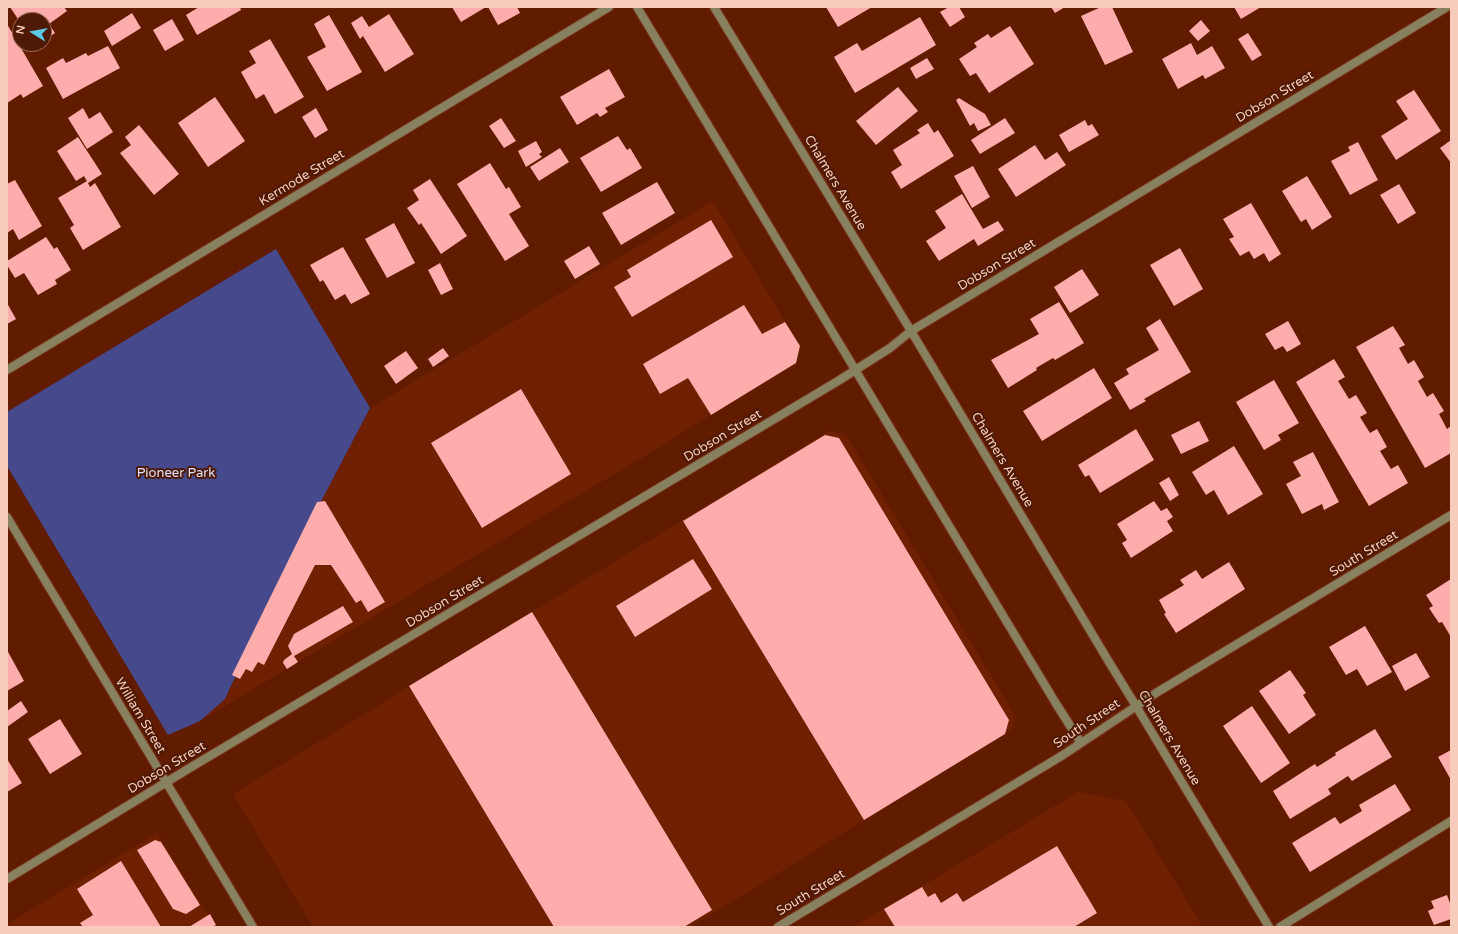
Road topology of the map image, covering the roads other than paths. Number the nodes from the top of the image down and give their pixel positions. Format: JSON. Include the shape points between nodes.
{"nodes":[{"id":1,"x":609,"y":7,"type":"edge"},
{"id":2,"x":637,"y":7,"type":"edge"},
{"id":3,"x":714,"y":7,"type":"edge"},
{"id":4,"x":1447,"y":7,"type":"edge"},
{"id":5,"x":911,"y":331,"type":"junction"},
{"id":6,"x":7,"y":370,"type":"edge"},
{"id":7,"x":854,"y":370,"type":"junction"},
{"id":8,"x":1451,"y":515,"type":"edge"},
{"id":9,"x":7,"y":517,"type":"edge"},
{"id":10,"x":1136,"y":706,"type":"junction"},
{"id":11,"x":1081,"y":743,"type":"junction"},
{"id":12,"x":166,"y":782,"type":"junction"},
{"id":13,"x":1451,"y":821,"type":"edge"},
{"id":14,"x":7,"y":879,"type":"edge"},
{"id":15,"x":253,"y":927,"type":"edge"},
{"id":16,"x":778,"y":927,"type":"edge"},
{"id":17,"x":1269,"y":927,"type":"edge"},
{"id":18,"x":1280,"y":927,"type":"edge"}],
"edges":[{"from":1,"to":6,"type":"street","name":"Kermode Street"},
{"from":2,"to":7,"type":"street"},
{"from":3,"to":5,"type":"street","name":"Chalmers Avenue"},
{"from":4,"to":5,"type":"street","name":"Dobson Street"},
{"from":5,"to":7,"type":"street","name":"Dobson Street","via":[[890,348]]},
{"from":5,"to":10,"type":"street","name":"Chalmers Avenue"},
{"from":7,"to":11,"type":"street"},
{"from":7,"to":12,"type":"street","name":"Dobson Street"},
{"from":8,"to":10,"type":"street","name":"South Street"},
{"from":9,"to":12,"type":"street","name":"William Street"},
{"from":10,"to":11,"type":"street","name":"South Street"},
{"from":10,"to":17,"type":"street","name":"Chalmers Avenue"},
{"from":11,"to":16,"type":"street","name":"South Street"},
{"from":12,"to":14,"type":"street","name":"Dobson Street"},
{"from":12,"to":15,"type":"street","name":"William Street"},
{"from":13,"to":18,"type":"street"}]}
